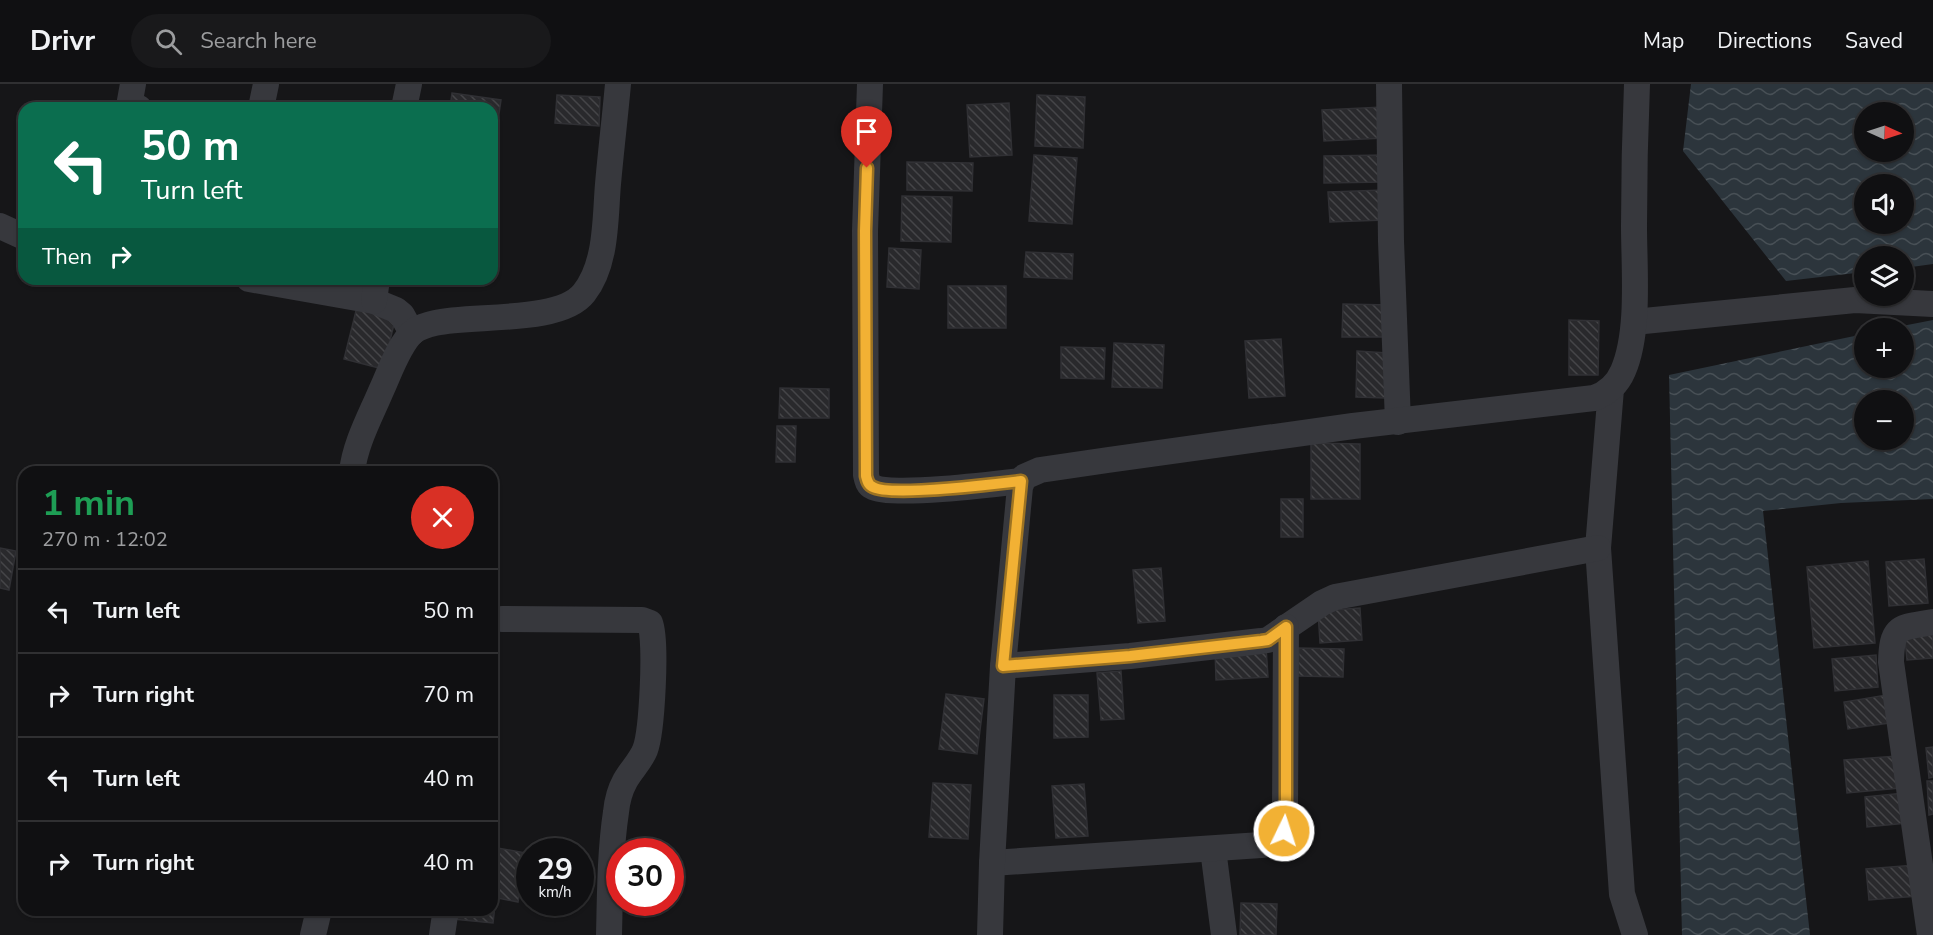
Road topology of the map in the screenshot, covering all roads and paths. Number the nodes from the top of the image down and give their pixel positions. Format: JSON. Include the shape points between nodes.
{"nodes":[{"id":1,"x":133,"y":84,"type":"edge"},
{"id":2,"x":266,"y":84,"type":"edge"},
{"id":3,"x":409,"y":84,"type":"edge"},
{"id":4,"x":618,"y":84,"type":"edge"},
{"id":5,"x":870,"y":84,"type":"edge"},
{"id":6,"x":1389,"y":84,"type":"edge"},
{"id":7,"x":1637,"y":84,"type":"edge"},
{"id":8,"x":130,"y":102,"type":"edge"},
{"id":9,"x":262,"y":102,"type":"edge"},
{"id":10,"x":405,"y":102,"type":"edge"},
{"id":11,"x":0,"y":226,"type":"edge"},
{"id":12,"x":18,"y":234,"type":"edge"},
{"id":13,"x":318,"y":285,"type":"edge"},
{"id":14,"x":376,"y":290,"type":"edge"},
{"id":15,"x":1933,"y":304,"type":"edge"},
{"id":16,"x":1634,"y":322,"type":"junction"},
{"id":17,"x":411,"y":333,"type":"junction"},
{"id":18,"x":1611,"y":389,"type":"junction"},
{"id":19,"x":1398,"y":422,"type":"junction"},
{"id":20,"x":354,"y":466,"type":"edge"},
{"id":21,"x":1021,"y":481,"type":"junction"},
{"id":22,"x":1598,"y":548,"type":"junction"},
{"id":23,"x":502,"y":620,"type":"dead end"},
{"id":24,"x":1933,"y":622,"type":"edge"},
{"id":25,"x":1286,"y":627,"type":"junction"},
{"id":26,"x":1003,"y":666,"type":"junction"},
{"id":27,"x":1924,"y":824,"type":"edge"},
{"id":28,"x":1213,"y":849,"type":"junction"},
{"id":29,"x":992,"y":863,"type":"junction"},
{"id":30,"x":318,"y":916,"type":"edge"},
{"id":31,"x":313,"y":935,"type":"edge"},
{"id":32,"x":609,"y":935,"type":"edge"},
{"id":33,"x":990,"y":935,"type":"edge"},
{"id":34,"x":1224,"y":935,"type":"edge"},
{"id":35,"x":1635,"y":935,"type":"edge"},
{"id":36,"x":1930,"y":935,"type":"edge"}],
"edges":[{"from":1,"to":8,"type":"street"},
{"from":2,"to":9,"type":"street"},
{"from":3,"to":10,"type":"street"},
{"from":4,"to":17,"type":"street","via":[[601,252],[584,293],[557,309],[445,321]]},
{"from":5,"to":21,"type":"street","via":[[865,231],[867,482],[879,489],[915,490]]},
{"from":6,"to":19,"type":"street"},
{"from":7,"to":16,"type":"street"},
{"from":11,"to":12,"type":"street"},
{"from":13,"to":14,"type":"street"},
{"from":14,"to":17,"type":"street","via":[[402,315]]},
{"from":15,"to":16,"type":"street","via":[[1855,300]]},
{"from":16,"to":18,"type":"street","via":[[1624,370]]},
{"from":17,"to":20,"type":"street","via":[[363,432]]},
{"from":18,"to":19,"type":"street","via":[[1594,398]]},
{"from":18,"to":22,"type":"street"},
{"from":19,"to":21,"type":"street","via":[[1041,470]]},
{"from":21,"to":26,"type":"street"},
{"from":22,"to":25,"type":"street","via":[[1335,597]]},
{"from":22,"to":35,"type":"street","via":[[1622,894]]},
{"from":23,"to":32,"type":"street","via":[[650,623],[652,685],[646,747],[624,783],[616,812]]},
{"from":24,"to":27,"type":"street","via":[[1905,627],[1895,634],[1891,645],[1891,662]]},
{"from":25,"to":26,"type":"street","via":[[1261,641]]},
{"from":25,"to":28,"type":"street","via":[[1284,831],[1272,845]]},
{"from":26,"to":29,"type":"street"},
{"from":27,"to":36,"type":"street"},
{"from":28,"to":29,"type":"street"},
{"from":28,"to":34,"type":"street"},
{"from":29,"to":33,"type":"street"},
{"from":30,"to":31,"type":"street"}]}
